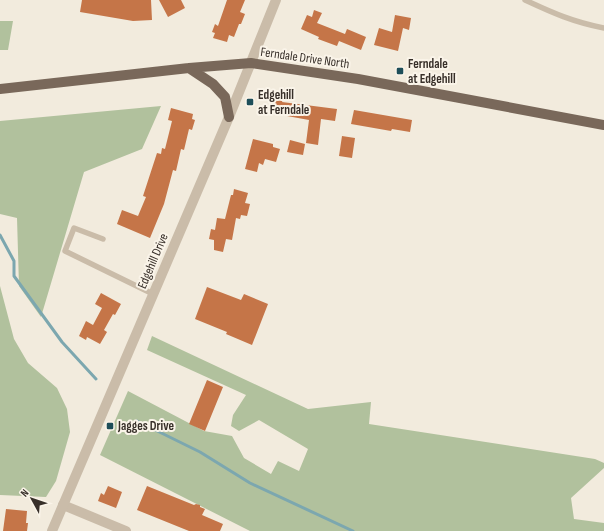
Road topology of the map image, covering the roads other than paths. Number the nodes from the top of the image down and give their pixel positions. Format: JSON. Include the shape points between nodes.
{"nodes":[{"id":1,"x":276,"y":0,"type":"edge"},
{"id":2,"x":525,"y":0,"type":"edge"},
{"id":3,"x":604,"y":28,"type":"edge"},
{"id":4,"x":251,"y":63,"type":"junction"},
{"id":5,"x":188,"y":68,"type":"junction"},
{"id":6,"x":0,"y":89,"type":"edge"},
{"id":7,"x":229,"y":117,"type":"junction"},
{"id":8,"x":604,"y":125,"type":"edge"},
{"id":9,"x":103,"y":240,"type":"dead end"},
{"id":10,"x":153,"y":294,"type":"junction"},
{"id":11,"x":63,"y":505,"type":"junction"},
{"id":12,"x":52,"y":531,"type":"edge"},
{"id":13,"x":126,"y":531,"type":"edge"}],
"edges":[{"from":1,"to":4,"type":"street","name":"Edgehill Drive"},
{"from":2,"to":3,"type":"lane","via":[[581,24]]},
{"from":4,"to":5,"type":"main road","name":"Ferndale Drive North"},
{"from":4,"to":7,"type":"street","name":"Edgehill Drive"},
{"from":4,"to":8,"type":"main road","name":"Ferndale Drive North","via":[[358,79]]},
{"from":5,"to":6,"type":"main road","name":"Ferndale Drive North"},
{"from":5,"to":7,"type":"main road","via":[[213,84],[225,97]]},
{"from":7,"to":10,"type":"street","name":"Edgehill Drive"},
{"from":9,"to":10,"type":"lane","via":[[74,228],[65,251]]},
{"from":10,"to":11,"type":"street","name":"Edgehill Drive"},
{"from":11,"to":12,"type":"street","name":"Edgehill Drive"},
{"from":11,"to":13,"type":"street"}]}
